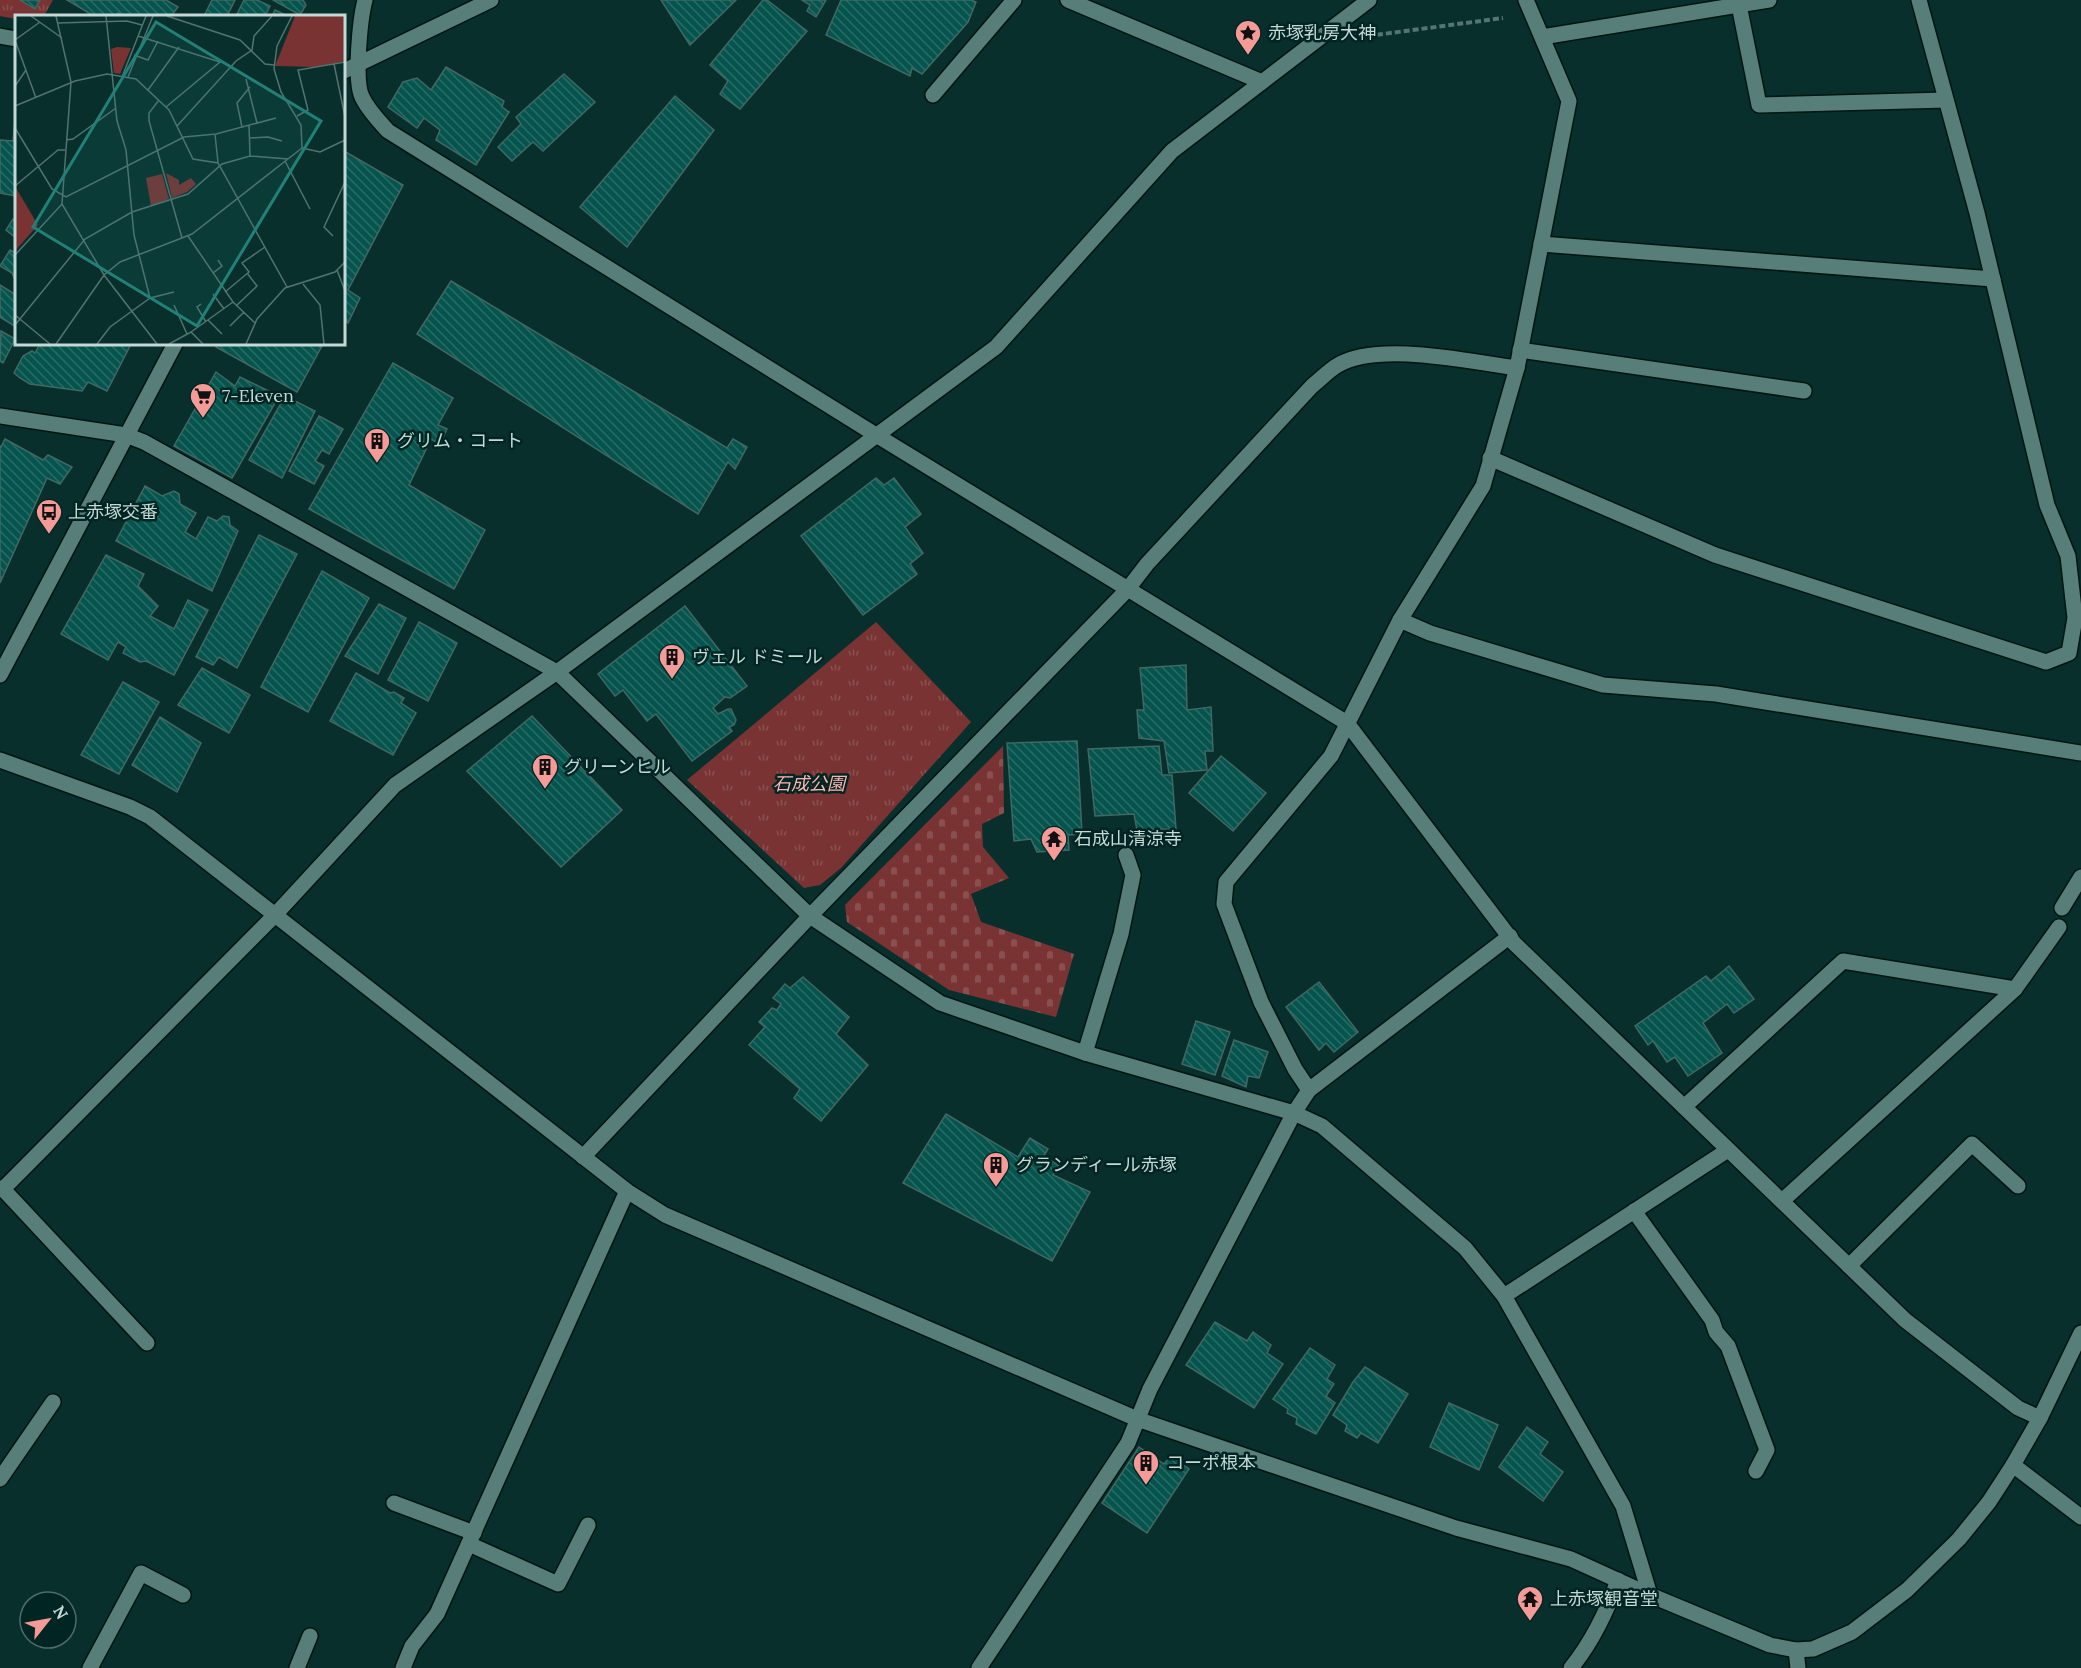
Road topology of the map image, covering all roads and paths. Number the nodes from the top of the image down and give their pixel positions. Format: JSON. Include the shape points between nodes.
{"nodes":[{"id":1,"x":365,"y":0,"type":"edge"},
{"id":2,"x":491,"y":0,"type":"edge"},
{"id":3,"x":1014,"y":0,"type":"edge"},
{"id":4,"x":1068,"y":0,"type":"edge"},
{"id":5,"x":1369,"y":0,"type":"edge"},
{"id":6,"x":1769,"y":0,"type":"edge"},
{"id":7,"x":1919,"y":0,"type":"edge"},
{"id":8,"x":1738,"y":2,"type":"edge"},
{"id":9,"x":1529,"y":7,"type":"edge"},
{"id":10,"x":1344,"y":19,"type":"junction"},
{"id":11,"x":0,"y":36,"type":"edge"},
{"id":12,"x":1542,"y":37,"type":"junction"},
{"id":13,"x":15,"y":39,"type":"edge"},
{"id":14,"x":359,"y":62,"type":"junction"},
{"id":15,"x":345,"y":70,"type":"edge"},
{"id":16,"x":1262,"y":82,"type":"junction"},
{"id":17,"x":933,"y":95,"type":"dead end"},
{"id":18,"x":1946,"y":100,"type":"junction"},
{"id":19,"x":1541,"y":244,"type":"junction"},
{"id":20,"x":1993,"y":279,"type":"junction"},
{"id":21,"x":174,"y":345,"type":"edge"},
{"id":22,"x":1520,"y":350,"type":"junction"},
{"id":23,"x":1517,"y":368,"type":"junction"},
{"id":24,"x":1804,"y":391,"type":"dead end"},
{"id":25,"x":0,"y":416,"type":"edge"},
{"id":26,"x":126,"y":435,"type":"junction"},
{"id":27,"x":876,"y":435,"type":"junction"},
{"id":28,"x":1490,"y":458,"type":"junction"},
{"id":29,"x":1127,"y":590,"type":"junction"},
{"id":30,"x":1401,"y":620,"type":"junction"},
{"id":31,"x":557,"y":672,"type":"junction"},
{"id":32,"x":0,"y":675,"type":"edge"},
{"id":33,"x":1347,"y":723,"type":"junction"},
{"id":34,"x":2081,"y":753,"type":"edge"},
{"id":35,"x":0,"y":760,"type":"edge"},
{"id":36,"x":1126,"y":855,"type":"dead end"},
{"id":37,"x":2081,"y":877,"type":"edge"},
{"id":38,"x":2062,"y":908,"type":"dead end"},
{"id":39,"x":274,"y":916,"type":"junction"},
{"id":40,"x":810,"y":916,"type":"junction"},
{"id":41,"x":2059,"y":927,"type":"dead end"},
{"id":42,"x":1509,"y":936,"type":"junction"},
{"id":43,"x":2015,"y":988,"type":"junction"},
{"id":44,"x":1085,"y":1053,"type":"junction"},
{"id":45,"x":1308,"y":1090,"type":"junction"},
{"id":46,"x":1684,"y":1107,"type":"junction"},
{"id":47,"x":1294,"y":1113,"type":"junction"},
{"id":48,"x":1728,"y":1149,"type":"junction"},
{"id":49,"x":583,"y":1157,"type":"junction"},
{"id":50,"x":2018,"y":1186,"type":"dead end"},
{"id":51,"x":1,"y":1188,"type":"edge"},
{"id":52,"x":627,"y":1191,"type":"junction"},
{"id":53,"x":1782,"y":1201,"type":"junction"},
{"id":54,"x":1634,"y":1211,"type":"junction"},
{"id":55,"x":1849,"y":1266,"type":"junction"},
{"id":56,"x":1504,"y":1296,"type":"junction"},
{"id":57,"x":2081,"y":1333,"type":"edge"},
{"id":58,"x":147,"y":1342,"type":"dead end"},
{"id":59,"x":53,"y":1402,"type":"dead end"},
{"id":60,"x":2040,"y":1418,"type":"junction"},
{"id":61,"x":1137,"y":1419,"type":"junction"},
{"id":62,"x":2013,"y":1464,"type":"junction"},
{"id":63,"x":1756,"y":1471,"type":"dead end"},
{"id":64,"x":0,"y":1479,"type":"edge"},
{"id":65,"x":394,"y":1503,"type":"dead end"},
{"id":66,"x":2081,"y":1517,"type":"edge"},
{"id":67,"x":588,"y":1525,"type":"dead end"},
{"id":68,"x":471,"y":1539,"type":"junction"},
{"id":69,"x":1618,"y":1580,"type":"junction"},
{"id":70,"x":183,"y":1595,"type":"dead end"},
{"id":71,"x":1650,"y":1595,"type":"junction"},
{"id":72,"x":310,"y":1636,"type":"dead end"},
{"id":73,"x":1796,"y":1650,"type":"junction"},
{"id":74,"x":90,"y":1668,"type":"edge"},
{"id":75,"x":297,"y":1668,"type":"edge"},
{"id":76,"x":403,"y":1668,"type":"edge"},
{"id":77,"x":979,"y":1668,"type":"edge"},
{"id":78,"x":1571,"y":1668,"type":"edge"},
{"id":79,"x":1798,"y":1668,"type":"edge"}],
"edges":[{"from":1,"to":14,"type":"street","via":[[360,20]]},
{"from":2,"to":14,"type":"street"},
{"from":3,"to":17,"type":"street"},
{"from":4,"to":16,"type":"street"},
{"from":5,"to":10,"type":"street"},
{"from":6,"to":8,"type":"street"},
{"from":7,"to":18,"type":"street"},
{"from":8,"to":12,"type":"street"},
{"from":8,"to":18,"type":"street","via":[[1759,105]]},
{"from":9,"to":10,"type":"path","via":[[1358,38]]},
{"from":9,"to":12,"type":"street"},
{"from":10,"to":16,"type":"street"},
{"from":11,"to":13,"type":"street"},
{"from":12,"to":19,"type":"street","via":[[1569,101]]},
{"from":14,"to":15,"type":"street"},
{"from":14,"to":27,"type":"street","via":[[361,96],[388,131]]},
{"from":16,"to":27,"type":"street","via":[[1172,151],[996,347]]},
{"from":18,"to":20,"type":"street"},
{"from":19,"to":20,"type":"street"},
{"from":19,"to":22,"type":"street"},
{"from":20,"to":28,"type":"street","via":[[2047,505],[2068,556],[2075,618],[2069,653],[2046,662],[1714,555]]},
{"from":21,"to":26,"type":"street"},
{"from":22,"to":23,"type":"street"},
{"from":22,"to":24,"type":"street"},
{"from":23,"to":28,"type":"street"},
{"from":23,"to":29,"type":"street","via":[[1406,353],[1367,355],[1338,365],[1312,386]]},
{"from":25,"to":26,"type":"street"},
{"from":26,"to":31,"type":"street"},
{"from":26,"to":32,"type":"street"},
{"from":27,"to":29,"type":"street"},
{"from":27,"to":31,"type":"street"},
{"from":28,"to":30,"type":"street","via":[[1483,486]]},
{"from":29,"to":33,"type":"street"},
{"from":29,"to":40,"type":"street"},
{"from":30,"to":33,"type":"street"},
{"from":30,"to":34,"type":"street","via":[[1430,633],[1603,685],[1716,694]]},
{"from":31,"to":39,"type":"street","via":[[395,786]]},
{"from":31,"to":40,"type":"street"},
{"from":33,"to":42,"type":"street"},
{"from":33,"to":45,"type":"street","via":[[1331,756],[1226,882],[1224,904],[1261,1002]]},
{"from":35,"to":39,"type":"street","via":[[150,817]]},
{"from":36,"to":44,"type":"street","via":[[1133,875],[1131,887]]},
{"from":37,"to":38,"type":"street"},
{"from":39,"to":49,"type":"street"},
{"from":39,"to":51,"type":"street"},
{"from":40,"to":44,"type":"street","via":[[940,1003]]},
{"from":40,"to":49,"type":"street"},
{"from":41,"to":43,"type":"street"},
{"from":42,"to":45,"type":"street"},
{"from":42,"to":46,"type":"street"},
{"from":43,"to":46,"type":"street","via":[[1843,961]]},
{"from":43,"to":53,"type":"street"},
{"from":44,"to":47,"type":"street"},
{"from":45,"to":47,"type":"street"},
{"from":46,"to":48,"type":"street"},
{"from":47,"to":56,"type":"street","via":[[1322,1126],[1465,1248]]},
{"from":47,"to":61,"type":"street"},
{"from":48,"to":53,"type":"street"},
{"from":48,"to":54,"type":"street"},
{"from":49,"to":52,"type":"street"},
{"from":50,"to":55,"type":"street","via":[[1972,1144]]},
{"from":51,"to":58,"type":"street"},
{"from":52,"to":61,"type":"street","via":[[665,1215]]},
{"from":52,"to":68,"type":"street"},
{"from":53,"to":55,"type":"street"},
{"from":54,"to":56,"type":"street"},
{"from":54,"to":63,"type":"street","via":[[1728,1346],[1767,1450]]},
{"from":55,"to":60,"type":"street","via":[[1905,1320],[2018,1408]]},
{"from":56,"to":71,"type":"street","via":[[1623,1506]]},
{"from":57,"to":60,"type":"street"},
{"from":59,"to":64,"type":"street"},
{"from":60,"to":62,"type":"street"},
{"from":61,"to":69,"type":"street","via":[[1456,1528],[1571,1559]]},
{"from":61,"to":77,"type":"street","via":[[1128,1443]]},
{"from":62,"to":66,"type":"street"},
{"from":62,"to":73,"type":"street","via":[[1959,1539],[1907,1590],[1852,1632],[1813,1649]]},
{"from":65,"to":68,"type":"street"},
{"from":67,"to":68,"type":"street","via":[[558,1584]]},
{"from":68,"to":76,"type":"street","via":[[437,1614],[412,1646]]},
{"from":69,"to":71,"type":"street"},
{"from":69,"to":78,"type":"street","via":[[1608,1608]]},
{"from":70,"to":74,"type":"street","via":[[141,1573]]},
{"from":71,"to":73,"type":"street","via":[[1770,1645]]},
{"from":72,"to":75,"type":"street"},
{"from":73,"to":79,"type":"street"}]}
